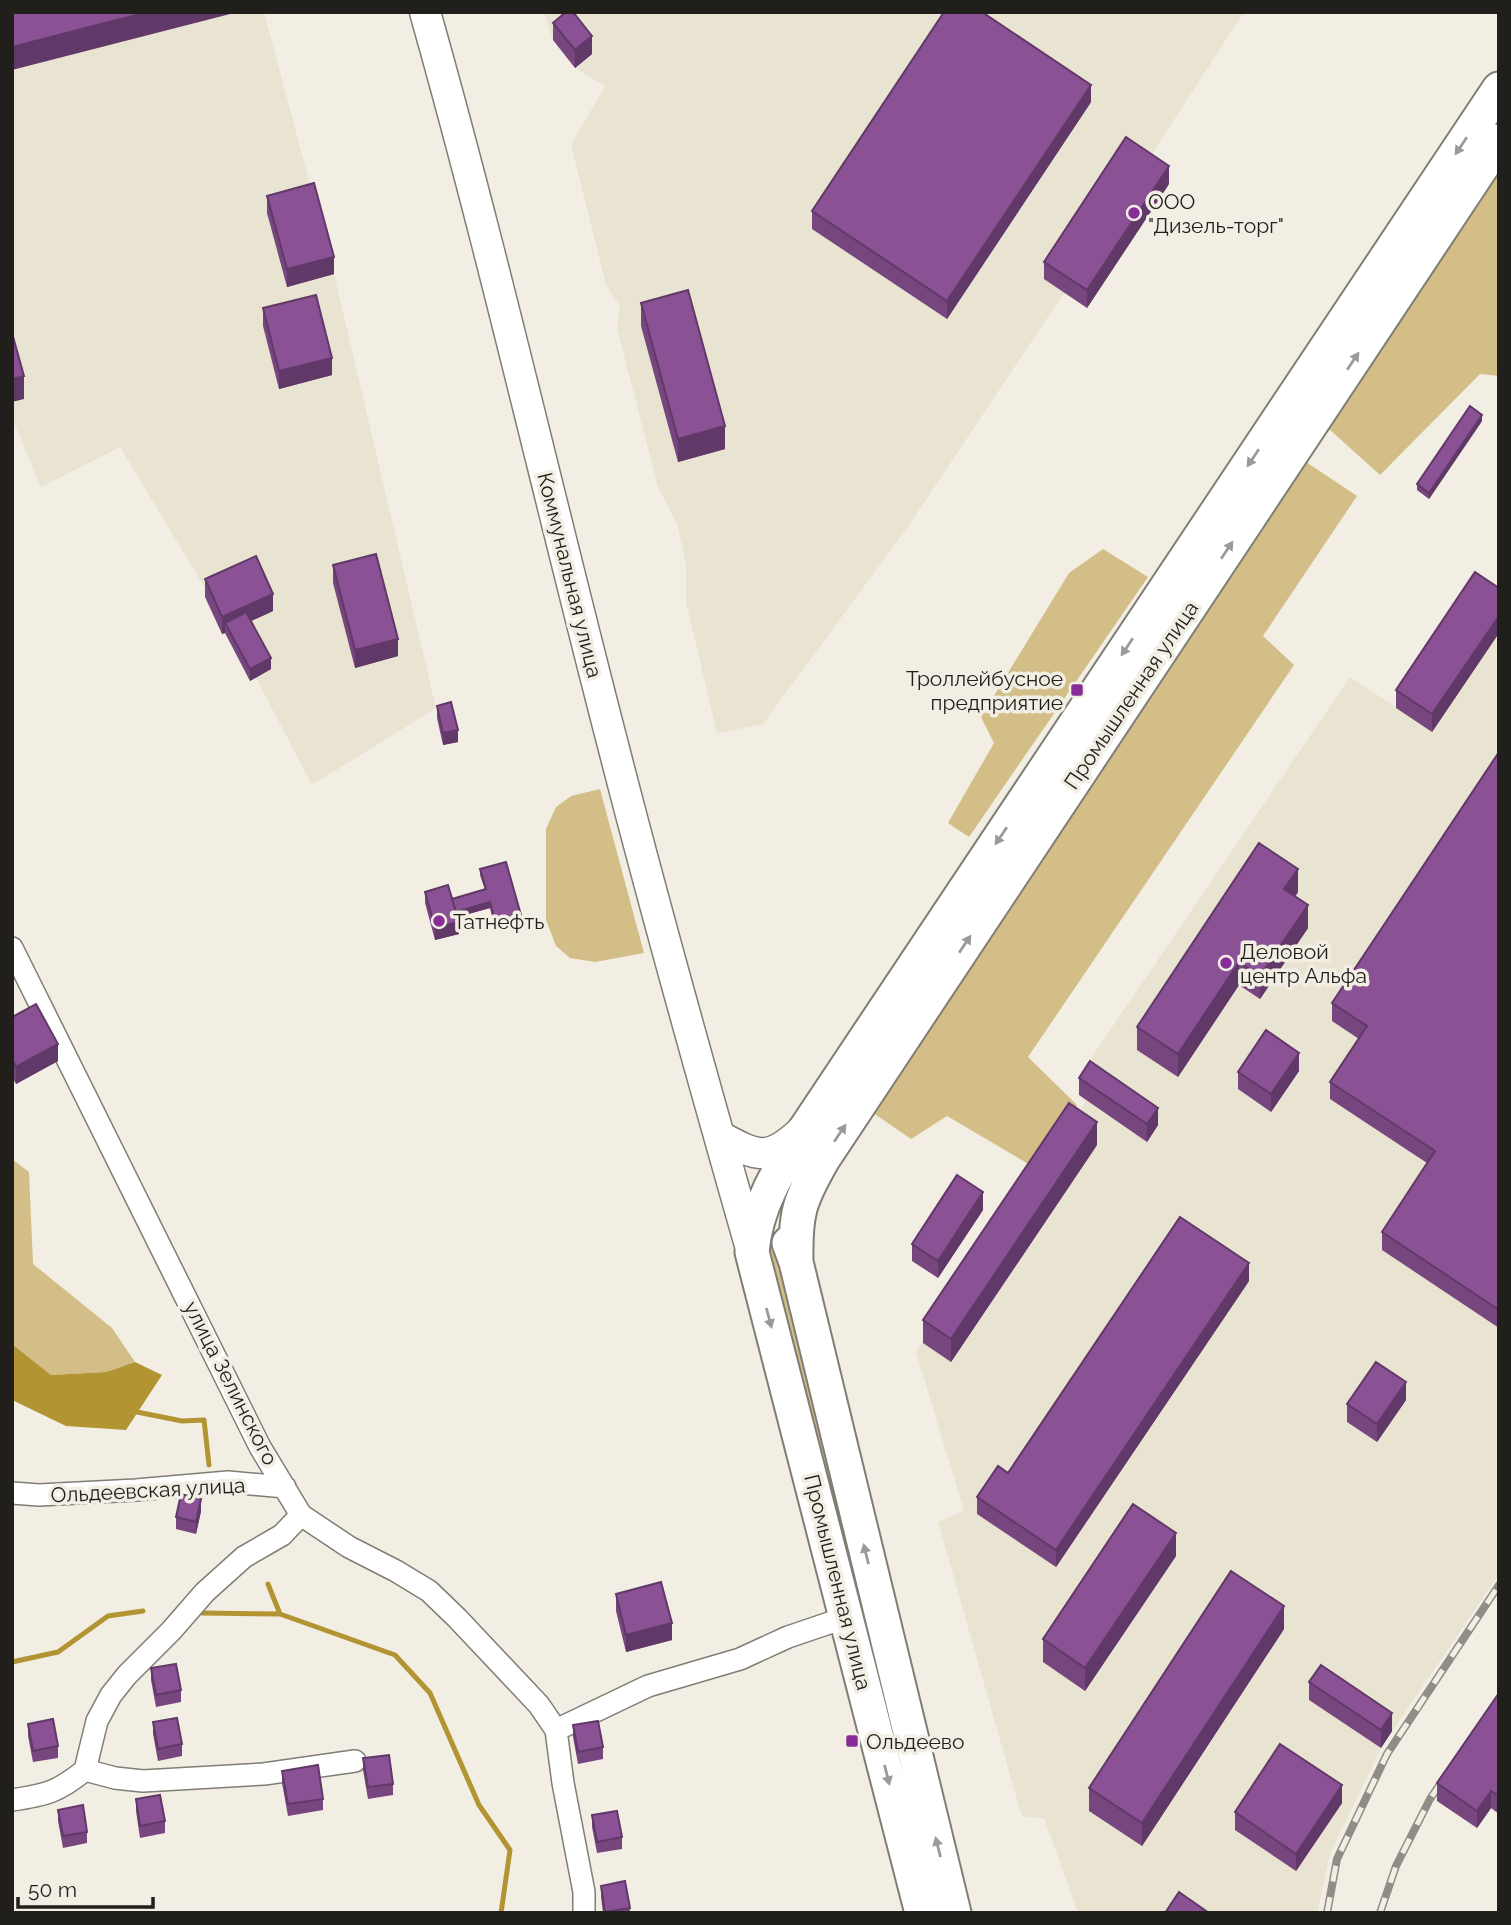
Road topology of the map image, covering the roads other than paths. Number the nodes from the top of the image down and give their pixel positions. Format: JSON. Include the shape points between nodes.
{"nodes":[{"id":1,"x":425,"y":12,"type":"edge"},
{"id":2,"x":1499,"y":89,"type":"edge"},
{"id":3,"x":1499,"y":141,"type":"edge"},
{"id":4,"x":1428,"y":221,"type":"junction"},
{"id":5,"x":1189,"y":581,"type":"junction"},
{"id":6,"x":12,"y":948,"type":"edge"},
{"id":7,"x":807,"y":1125,"type":"junction"},
{"id":8,"x":719,"y":1136,"type":"junction"},
{"id":9,"x":804,"y":1192,"type":"junction"},
{"id":10,"x":767,"y":1193,"type":"junction"},
{"id":11,"x":752,"y":1252,"type":"junction"},
{"id":12,"x":796,"y":1262,"type":"junction"},
{"id":13,"x":285,"y":1487,"type":"junction"},
{"id":14,"x":12,"y":1493,"type":"edge"},
{"id":15,"x":301,"y":1515,"type":"junction"},
{"id":16,"x":880,"y":1610,"type":"junction"},
{"id":17,"x":847,"y":1617,"type":"junction"},
{"id":18,"x":556,"y":1730,"type":"junction"},
{"id":19,"x":355,"y":1761,"type":"dead end"},
{"id":20,"x":85,"y":1770,"type":"junction"},
{"id":21,"x":12,"y":1800,"type":"edge"},
{"id":22,"x":584,"y":1913,"type":"edge"},
{"id":23,"x":922,"y":1913,"type":"edge"},
{"id":24,"x":954,"y":1913,"type":"edge"}],
"edges":[{"from":1,"to":8,"type":"main road","name":"Коммунальная улица","via":[[670,966]]},
{"from":2,"to":4,"type":"main road","name":"Промышленная улица","one_way":true},
{"from":3,"to":4,"type":"main road","name":"Промышленная улица"},
{"from":4,"to":5,"type":"main road","name":"Промышленная улица"},
{"from":5,"to":7,"type":"main road","name":"Промышленная улица","one_way":true},
{"from":9,"to":5,"type":"main road","name":"Промышленная улица","one_way":true},
{"from":6,"to":13,"type":"street","name":"улица Зелинского","via":[[260,1447]]},
{"from":7,"to":8,"type":"main road","name":"Промышленная улица","via":[[778,1150],[762,1154],[750,1153]]},
{"from":7,"to":10,"type":"main road","name":"Промышленная улица"},
{"from":8,"to":10,"type":"main road","name":"Промышленная улица"},
{"from":8,"to":11,"type":"main road","name":"Промышленная улица"},
{"from":9,"to":10,"type":"main road","via":[[785,1200]]},
{"from":9,"to":12,"type":"main road","name":"Промышленная улица","via":[[795,1231]]},
{"from":10,"to":11,"type":"main road","name":"Промышленная улица"},
{"from":10,"to":12,"type":"main road","name":"Промышленная улица"},
{"from":11,"to":17,"type":"main road","name":"Промышленная улица","one_way":true},
{"from":16,"to":12,"type":"main road","name":"Промышленная улица","one_way":true},
{"from":13,"to":14,"type":"street","name":"Ольдеевская улица","via":[[228,1482]]},
{"from":13,"to":15,"type":"street","name":"улица Зелинского"},
{"from":15,"to":18,"type":"street","name":"улица Зелинского","via":[[429,1591],[539,1705]]},
{"from":15,"to":20,"type":"street","via":[[282,1535],[244,1557],[205,1592],[127,1675],[97,1721]]},
{"from":16,"to":17,"type":"main road"},
{"from":24,"to":16,"type":"main road","name":"Промышленная улица","one_way":true},
{"from":17,"to":18,"type":"street","via":[[740,1659],[649,1686]]},
{"from":17,"to":23,"type":"main road","name":"Промышленная улица","one_way":true},
{"from":18,"to":22,"type":"street"},
{"from":19,"to":20,"type":"street","via":[[264,1774],[143,1781]]},
{"from":20,"to":21,"type":"street","via":[[65,1787]]}]}
